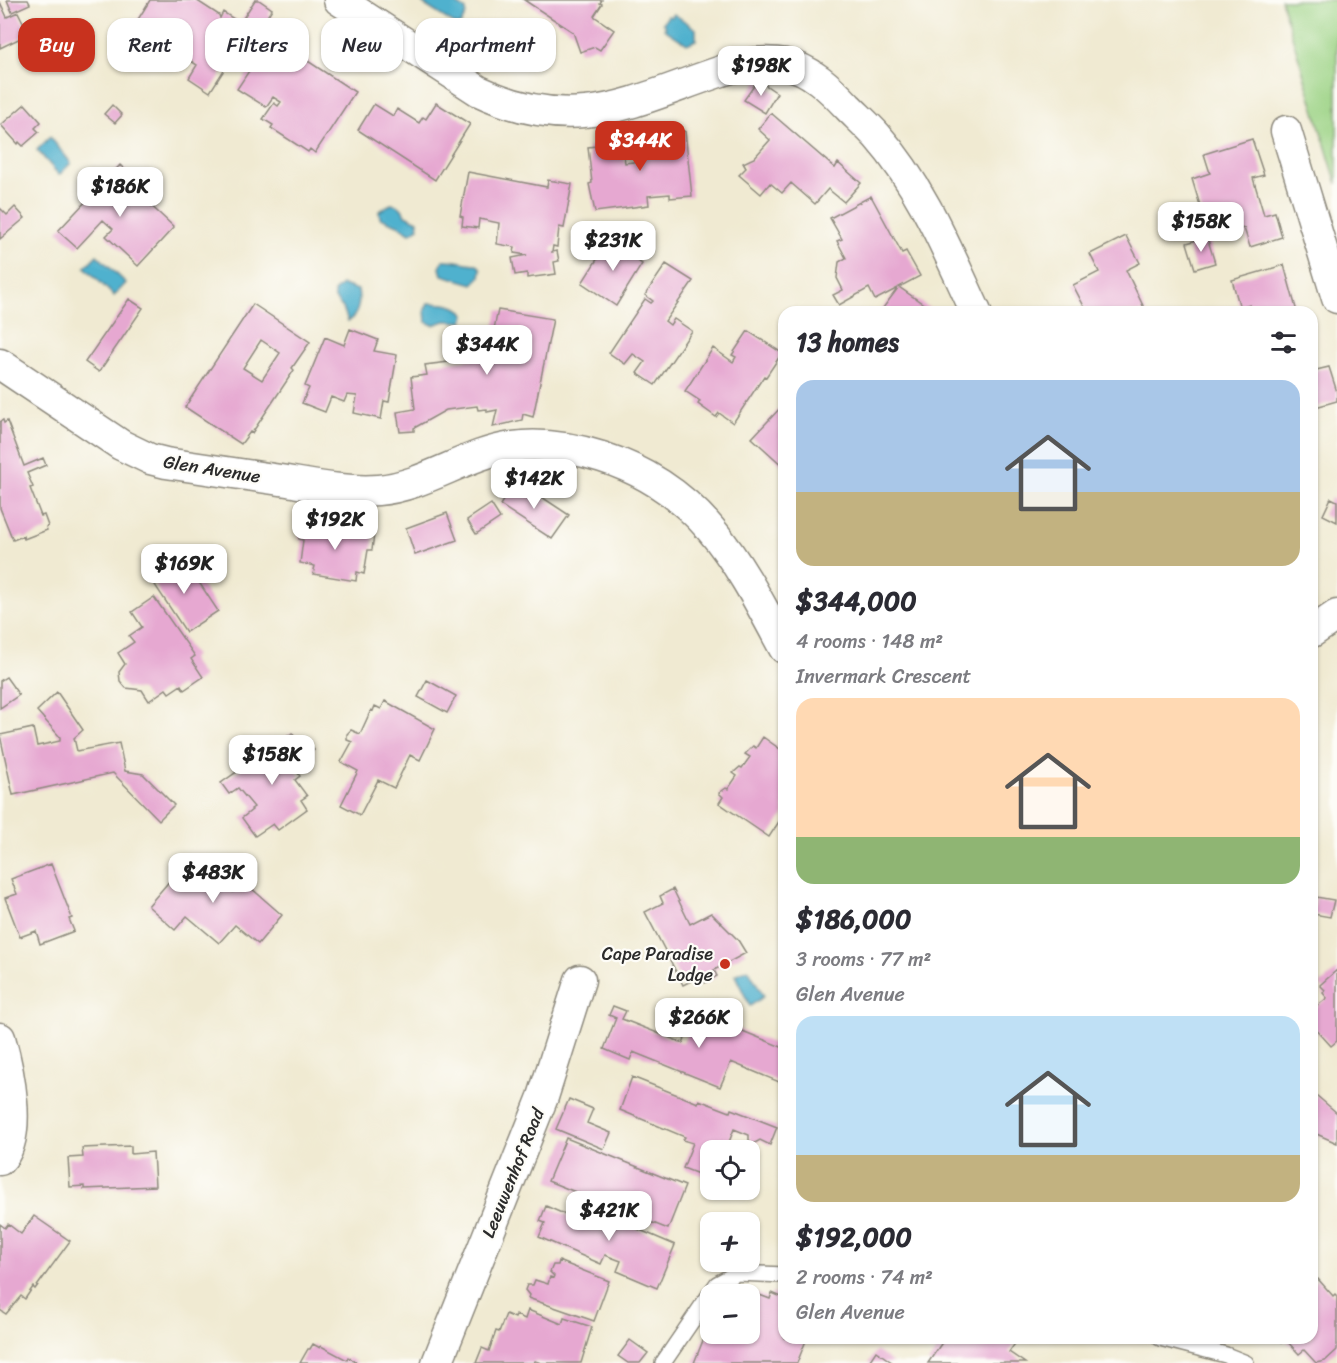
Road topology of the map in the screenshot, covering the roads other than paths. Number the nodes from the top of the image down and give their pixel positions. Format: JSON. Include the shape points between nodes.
{"nodes":[{"id":1,"x":339,"y":0,"type":"edge"},
{"id":2,"x":1286,"y":131,"type":"dead end"},
{"id":3,"x":1337,"y":298,"type":"edge"},
{"id":4,"x":972,"y":306,"type":"edge"},
{"id":5,"x":0,"y":364,"type":"edge"},
{"id":6,"x":1337,"y":615,"type":"edge"},
{"id":7,"x":1318,"y":628,"type":"edge"},
{"id":8,"x":778,"y":637,"type":"edge"},
{"id":9,"x":580,"y":980,"type":"dead end"},
{"id":10,"x":0,"y":1038,"type":"edge"},
{"id":11,"x":0,"y":1160,"type":"edge"},
{"id":12,"x":778,"y":1275,"type":"edge"},
{"id":13,"x":1183,"y":1344,"type":"edge"},
{"id":14,"x":437,"y":1363,"type":"edge"},
{"id":15,"x":663,"y":1363,"type":"edge"},
{"id":16,"x":1246,"y":1363,"type":"edge"}],
"edges":[{"from":1,"to":4,"type":"street","via":[[479,91],[502,102],[546,113],[614,108],[744,64],[786,64],[806,71],[878,137],[905,173],[946,247]]},
{"from":2,"to":3,"type":"street"},
{"from":5,"to":8,"type":"street","name":"Glen Avenue","via":[[121,445],[166,463],[361,491],[401,486],[512,447],[579,450],[616,462],[650,478],[705,521],[745,576]]},
{"from":6,"to":7,"type":"street"},
{"from":9,"to":14,"type":"street","name":"Leeuwenhof Road","via":[[543,1097]]},
{"from":10,"to":11,"type":"street","via":[[12,1110],[10,1142]]},
{"from":12,"to":15,"type":"lane","via":[[737,1274],[717,1284]]},
{"from":13,"to":16,"type":"lane"}]}
